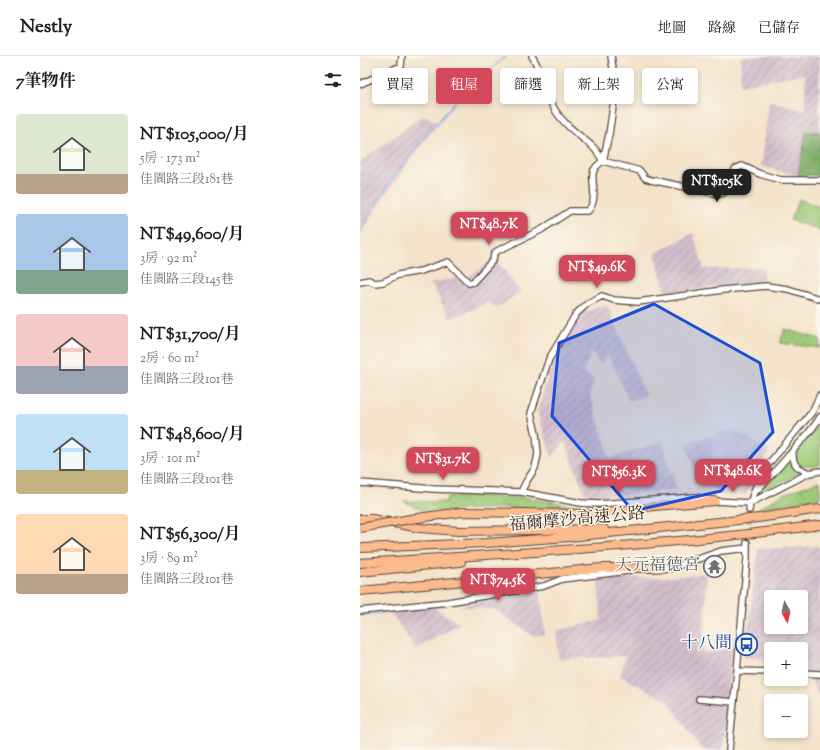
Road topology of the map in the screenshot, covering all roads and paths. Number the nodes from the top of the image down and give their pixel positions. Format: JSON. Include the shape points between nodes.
{"nodes":[{"id":1,"x":402,"y":56,"type":"edge"},
{"id":2,"x":532,"y":56,"type":"edge"},
{"id":3,"x":611,"y":56,"type":"edge"},
{"id":4,"x":360,"y":84,"type":"edge"},
{"id":5,"x":603,"y":161,"type":"junction"},
{"id":6,"x":820,"y":180,"type":"edge"},
{"id":7,"x":360,"y":282,"type":"edge"},
{"id":8,"x":820,"y":299,"type":"edge"},
{"id":9,"x":820,"y":395,"type":"edge"},
{"id":10,"x":820,"y":417,"type":"edge"},
{"id":11,"x":794,"y":450,"type":"junction"},
{"id":12,"x":820,"y":471,"type":"edge"},
{"id":13,"x":809,"y":473,"type":"junction"},
{"id":14,"x":360,"y":483,"type":"edge"},
{"id":15,"x":522,"y":492,"type":"junction"},
{"id":16,"x":753,"y":494,"type":"junction"},
{"id":17,"x":715,"y":501,"type":"junction"},
{"id":18,"x":750,"y":503,"type":"junction"},
{"id":19,"x":820,"y":509,"type":"edge"},
{"id":20,"x":749,"y":510,"type":"tunnel mouth"},
{"id":21,"x":360,"y":519,"type":"edge"},
{"id":22,"x":820,"y":525,"type":"edge"},
{"id":23,"x":670,"y":526,"type":"junction"},
{"id":24,"x":360,"y":528,"type":"edge"},
{"id":25,"x":360,"y":548,"type":"edge"},
{"id":26,"x":604,"y":548,"type":"junction"},
{"id":27,"x":360,"y":563,"type":"edge"},
{"id":28,"x":651,"y":568,"type":"junction"},
{"id":29,"x":360,"y":572,"type":"edge"},
{"id":30,"x":360,"y":591,"type":"edge"},
{"id":31,"x":360,"y":611,"type":"edge"},
{"id":32,"x":737,"y":671,"type":"junction"},
{"id":33,"x":764,"y":672,"type":"edge"},
{"id":34,"x":808,"y":674,"type":"edge"},
{"id":35,"x":820,"y":674,"type":"edge"},
{"id":36,"x":698,"y":700,"type":"dead end"},
{"id":37,"x":734,"y":702,"type":"junction"},
{"id":38,"x":728,"y":750,"type":"edge"}],
"edges":[{"from":1,"to":4,"type":"street","via":[[401,66]]},
{"from":2,"to":5,"type":"street","via":[[539,66],[547,95],[555,110],[570,129],[593,147]]},
{"from":3,"to":5,"type":"street","via":[[616,86]]},
{"from":5,"to":6,"type":"street","via":[[640,171],[645,178],[651,180],[719,194],[729,190],[735,169],[742,166],[781,180]]},
{"from":5,"to":7,"type":"street","via":[[594,169],[595,189],[592,206],[588,211],[570,211],[541,230],[497,251],[493,260],[473,282],[469,283],[448,262],[398,275],[383,282]]},
{"from":8,"to":15,"type":"street","via":[[788,289],[766,286],[638,302],[602,296],[588,303],[576,314],[549,359],[532,413],[538,454],[535,468]]},
{"from":9,"to":16,"type":"street","via":[[812,412],[761,473]]},
{"from":10,"to":11,"type":"street"},
{"from":11,"to":13,"type":"street","via":[[794,463]]},
{"from":11,"to":16,"type":"street"},
{"from":12,"to":13,"type":"street"},
{"from":13,"to":18,"type":"street"},
{"from":14,"to":15,"type":"street"},
{"from":15,"to":17,"type":"street","via":[[598,504],[695,497]]},
{"from":16,"to":18,"type":"street"},
{"from":17,"to":18,"type":"street"},
{"from":17,"to":24,"type":"highway","bridge":true,"via":[[585,514],[462,512]]},
{"from":18,"to":20,"type":"street"},
{"from":19,"to":23,"type":"highway","name":"福爾摩沙高速公路"},
{"from":21,"to":23,"type":"highway","via":[[459,531]]},
{"from":22,"to":26,"type":"highway","name":"福爾摩沙高速公路"},
{"from":23,"to":25,"type":"highway","name":"福爾摩沙高速公路","via":[[486,544]]},
{"from":26,"to":27,"type":"highway","name":"福爾摩沙高速公路"},
{"from":26,"to":29,"type":"highway"},
{"from":28,"to":30,"type":"highway","via":[[602,568]]},
{"from":28,"to":31,"type":"street","via":[[562,579],[544,586],[448,602]]},
{"from":28,"to":32,"type":"street","via":[[672,568],[747,545]]},
{"from":32,"to":33,"type":"street"},
{"from":32,"to":37,"type":"street"},
{"from":34,"to":35,"type":"street"},
{"from":36,"to":37,"type":"street"},
{"from":37,"to":38,"type":"street"}]}
